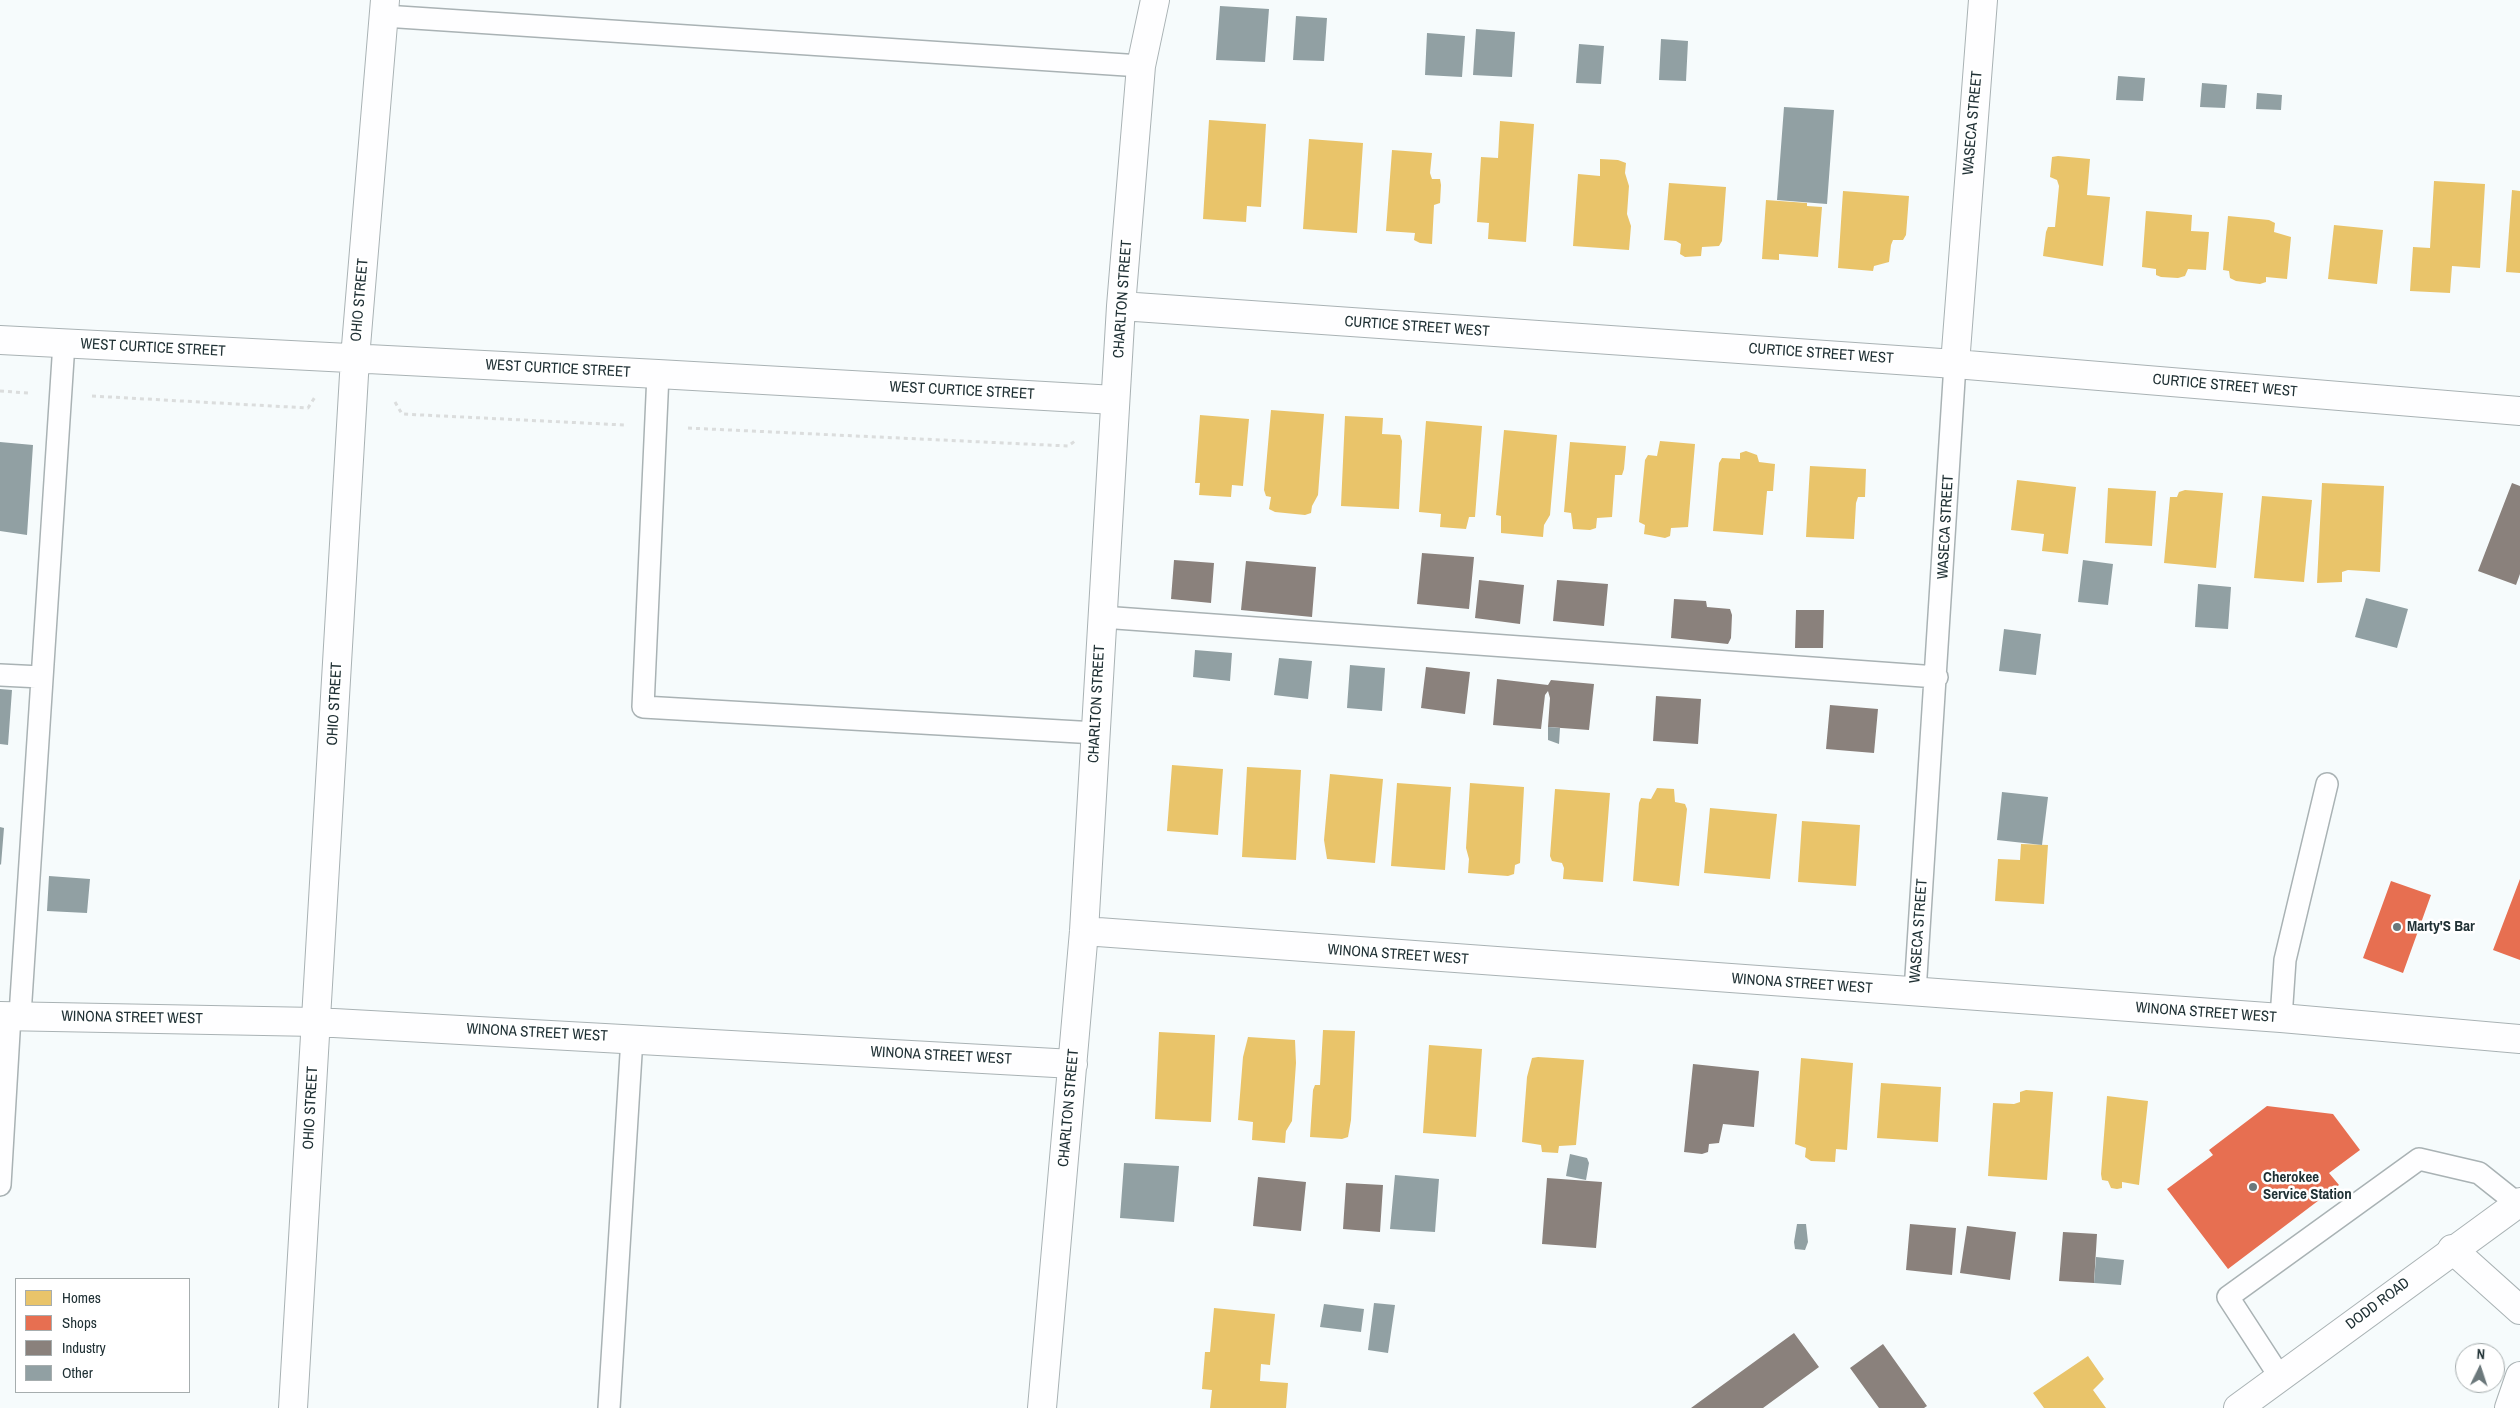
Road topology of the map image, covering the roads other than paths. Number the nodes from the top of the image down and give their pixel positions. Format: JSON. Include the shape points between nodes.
{"nodes":[{"id":1,"x":1155,"y":0,"type":"edge"},
{"id":2,"x":1983,"y":0,"type":"edge"},
{"id":3,"x":385,"y":8,"type":"edge"},
{"id":4,"x":1142,"y":66,"type":"junction"},
{"id":5,"x":1121,"y":306,"type":"junction"},
{"id":6,"x":0,"y":340,"type":"edge"},
{"id":7,"x":64,"y":343,"type":"junction"},
{"id":8,"x":356,"y":358,"type":"junction"},
{"id":9,"x":1956,"y":364,"type":"junction"},
{"id":10,"x":658,"y":374,"type":"junction"},
{"id":11,"x":1115,"y":400,"type":"junction"},
{"id":12,"x":2520,"y":411,"type":"edge"},
{"id":13,"x":1102,"y":617,"type":"junction"},
{"id":14,"x":0,"y":675,"type":"edge"},
{"id":15,"x":1937,"y":676,"type":"junction"},
{"id":16,"x":41,"y":677,"type":"junction"},
{"id":17,"x":1096,"y":733,"type":"junction"},
{"id":18,"x":2327,"y":784,"type":"dead end"},
{"id":19,"x":1084,"y":931,"type":"junction"},
{"id":20,"x":1915,"y":992,"type":"junction"},
{"id":21,"x":10,"y":1016,"type":"edge"},
{"id":22,"x":2282,"y":1018,"type":"junction"},
{"id":23,"x":316,"y":1022,"type":"junction"},
{"id":24,"x":632,"y":1038,"type":"junction"},
{"id":25,"x":2520,"y":1039,"type":"edge"},
{"id":26,"x":1073,"y":1064,"type":"junction"},
{"id":27,"x":0,"y":1185,"type":"edge"},
{"id":28,"x":2519,"y":1203,"type":"edge"},
{"id":29,"x":2452,"y":1249,"type":"junction"},
{"id":30,"x":2520,"y":1310,"type":"edge"},
{"id":31,"x":2520,"y":1376,"type":"edge"},
{"id":32,"x":2280,"y":1377,"type":"junction"},
{"id":33,"x":293,"y":1408,"type":"edge"},
{"id":34,"x":609,"y":1408,"type":"edge"},
{"id":35,"x":1042,"y":1408,"type":"edge"},
{"id":36,"x":2238,"y":1408,"type":"edge"},
{"id":37,"x":2509,"y":1408,"type":"edge"}],
"edges":[{"from":1,"to":4,"type":"street","name":"CHARLTON STREET"},
{"from":2,"to":9,"type":"street","name":"WASECA STREET"},
{"from":3,"to":4,"type":"lane"},
{"from":3,"to":8,"type":"street","name":"OHIO STREET"},
{"from":4,"to":5,"type":"street","name":"CHARLTON STREET"},
{"from":5,"to":9,"type":"street","name":"CURTICE STREET WEST"},
{"from":5,"to":11,"type":"street","name":"CHARLTON STREET"},
{"from":6,"to":7,"type":"street","name":"WEST CURTICE STREET"},
{"from":7,"to":8,"type":"street","name":"WEST CURTICE STREET"},
{"from":7,"to":16,"type":"lane"},
{"from":8,"to":10,"type":"street","name":"WEST CURTICE STREET"},
{"from":8,"to":23,"type":"street","name":"OHIO STREET"},
{"from":9,"to":12,"type":"street","name":"CURTICE STREET WEST"},
{"from":9,"to":15,"type":"lane","name":"WASECA STREET"},
{"from":10,"to":11,"type":"street","name":"WEST CURTICE STREET"},
{"from":10,"to":17,"type":"lane","via":[[643,706]]},
{"from":11,"to":13,"type":"street","name":"CHARLTON STREET"},
{"from":13,"to":15,"type":"lane"},
{"from":13,"to":17,"type":"street","name":"CHARLTON STREET"},
{"from":14,"to":16,"type":"lane"},
{"from":15,"to":20,"type":"lane","name":"WASECA STREET"},
{"from":16,"to":21,"type":"lane"},
{"from":17,"to":19,"type":"street","name":"CHARLTON STREET"},
{"from":18,"to":22,"type":"lane","via":[[2285,960]]},
{"from":19,"to":20,"type":"street","name":"WINONA STREET WEST"},
{"from":19,"to":26,"type":"street","name":"CHARLTON STREET"},
{"from":20,"to":22,"type":"street","name":"WINONA STREET WEST"},
{"from":21,"to":23,"type":"street","name":"WINONA STREET WEST"},
{"from":21,"to":27,"type":"lane"},
{"from":22,"to":25,"type":"street","name":"WINONA STREET WEST"},
{"from":23,"to":24,"type":"street","name":"WINONA STREET WEST"},
{"from":23,"to":33,"type":"street","name":"OHIO STREET"},
{"from":24,"to":26,"type":"street","name":"WINONA STREET WEST"},
{"from":24,"to":34,"type":"lane"},
{"from":26,"to":35,"type":"street","name":"CHARLTON STREET"},
{"from":28,"to":29,"type":"street","name":"DODD ROAD"},
{"from":28,"to":32,"type":"lane","via":[[2479,1173],[2419,1159],[2236,1291],[2228,1297]]},
{"from":29,"to":30,"type":"street"},
{"from":29,"to":32,"type":"street","name":"DODD ROAD"},
{"from":31,"to":37,"type":"street"},
{"from":32,"to":36,"type":"street","name":"DODD ROAD"}]}
